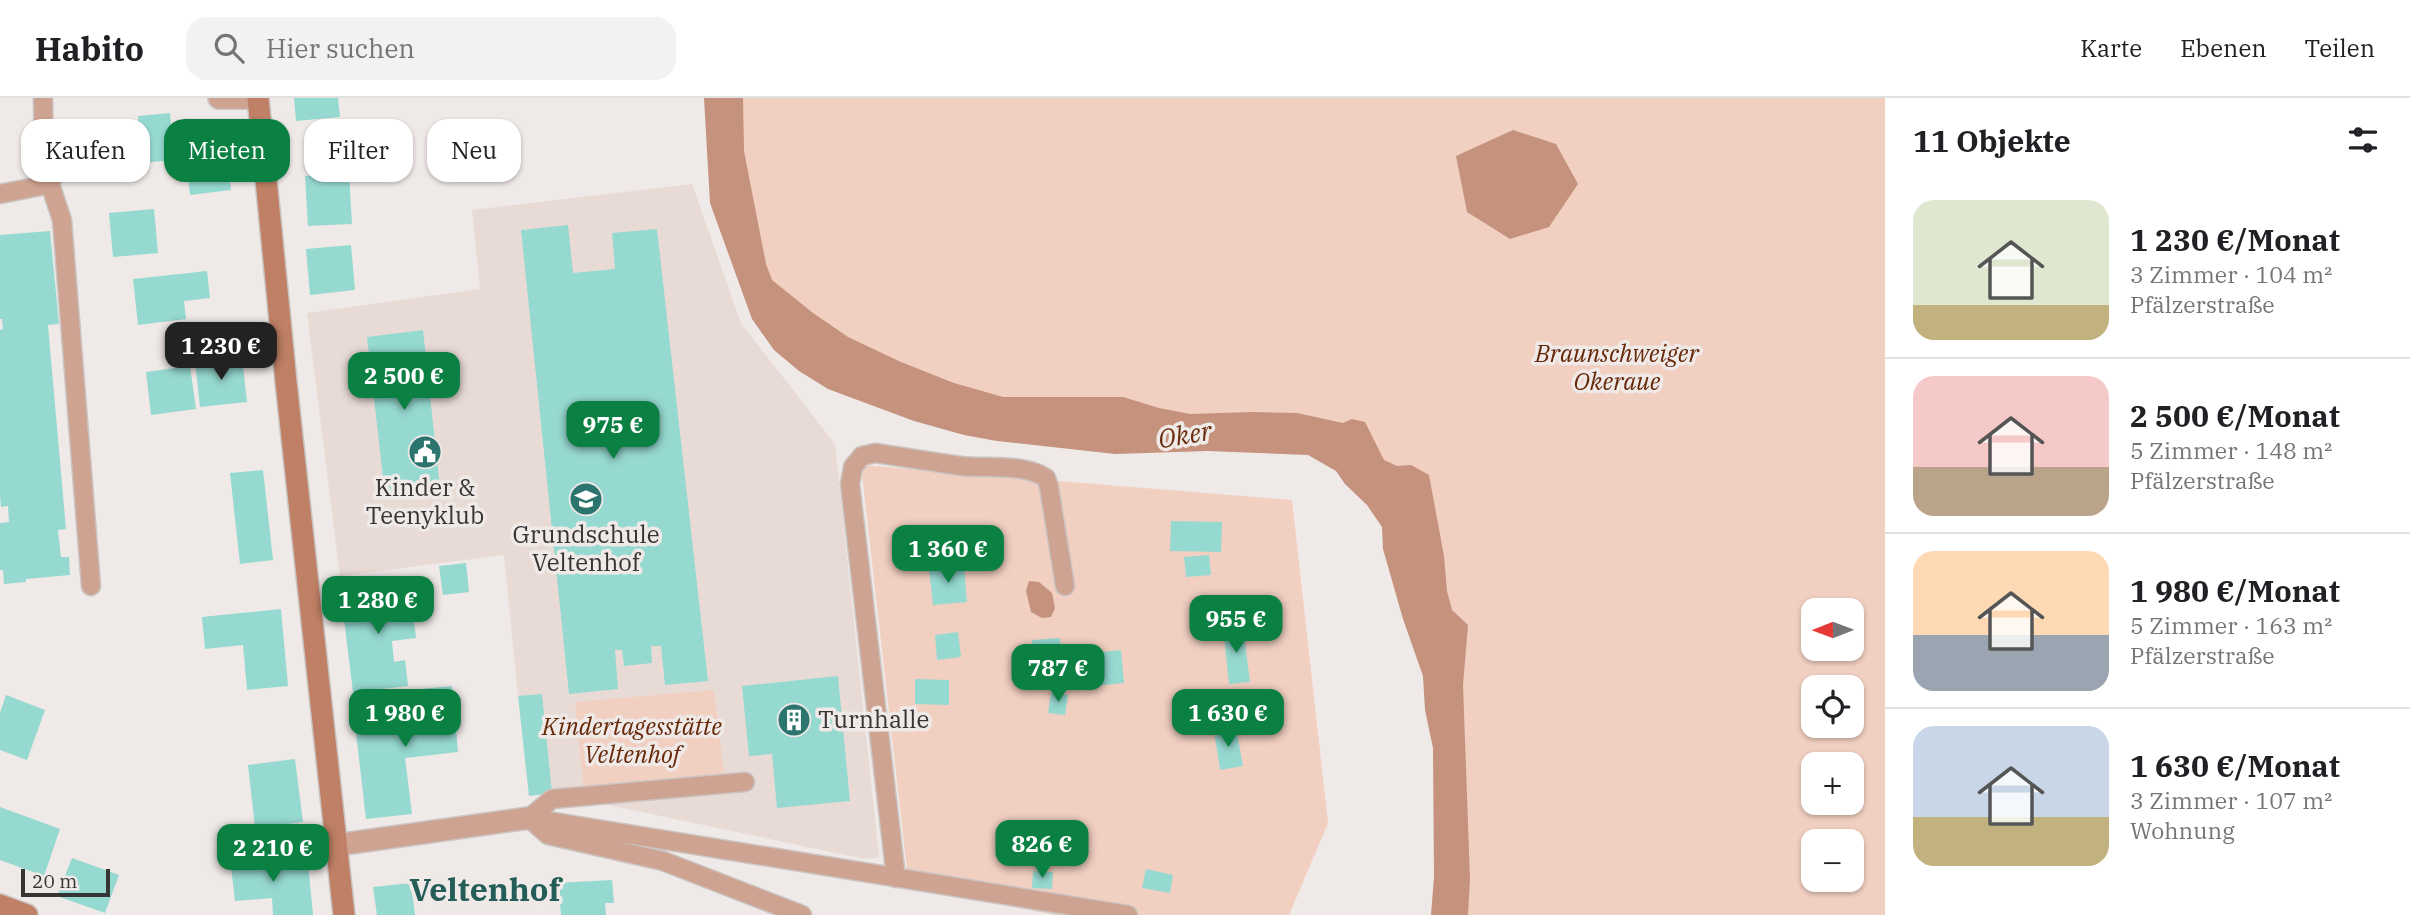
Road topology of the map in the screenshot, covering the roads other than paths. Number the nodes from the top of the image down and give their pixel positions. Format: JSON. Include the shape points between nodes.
{"nodes":[{"id":1,"x":43,"y":98,"type":"edge"},
{"id":2,"x":219,"y":98,"type":"edge"},
{"id":3,"x":257,"y":98,"type":"edge"},
{"id":4,"x":51,"y":184,"type":"junction"},
{"id":5,"x":0,"y":194,"type":"edge"},
{"id":6,"x":91,"y":586,"type":"dead end"},
{"id":7,"x":1065,"y":586,"type":"dead end"},
{"id":8,"x":746,"y":782,"type":"dead end"},
{"id":9,"x":529,"y":818,"type":"junction"},
{"id":10,"x":336,"y":845,"type":"junction"},
{"id":11,"x":896,"y":878,"type":"junction"},
{"id":12,"x":0,"y":905,"type":"edge"},
{"id":13,"x":27,"y":915,"type":"edge"},
{"id":14,"x":344,"y":915,"type":"edge"},
{"id":15,"x":802,"y":915,"type":"edge"},
{"id":16,"x":1128,"y":915,"type":"edge"}],
"edges":[{"from":1,"to":4,"type":"lane","via":[[44,166]]},
{"from":2,"to":3,"type":"street"},
{"from":3,"to":10,"type":"street"},
{"from":4,"to":5,"type":"lane"},
{"from":4,"to":6,"type":"lane","via":[[62,220]]},
{"from":7,"to":11,"type":"lane","via":[[1049,487],[1039,473],[875,453],[862,456],[853,467],[850,484]]},
{"from":8,"to":9,"type":"lane","via":[[552,799]]},
{"from":9,"to":10,"type":"street"},
{"from":9,"to":11,"type":"lane"},
{"from":9,"to":15,"type":"lane","via":[[548,835],[663,861]]},
{"from":10,"to":14,"type":"street"},
{"from":11,"to":16,"type":"lane"},
{"from":12,"to":13,"type":"street"}]}
